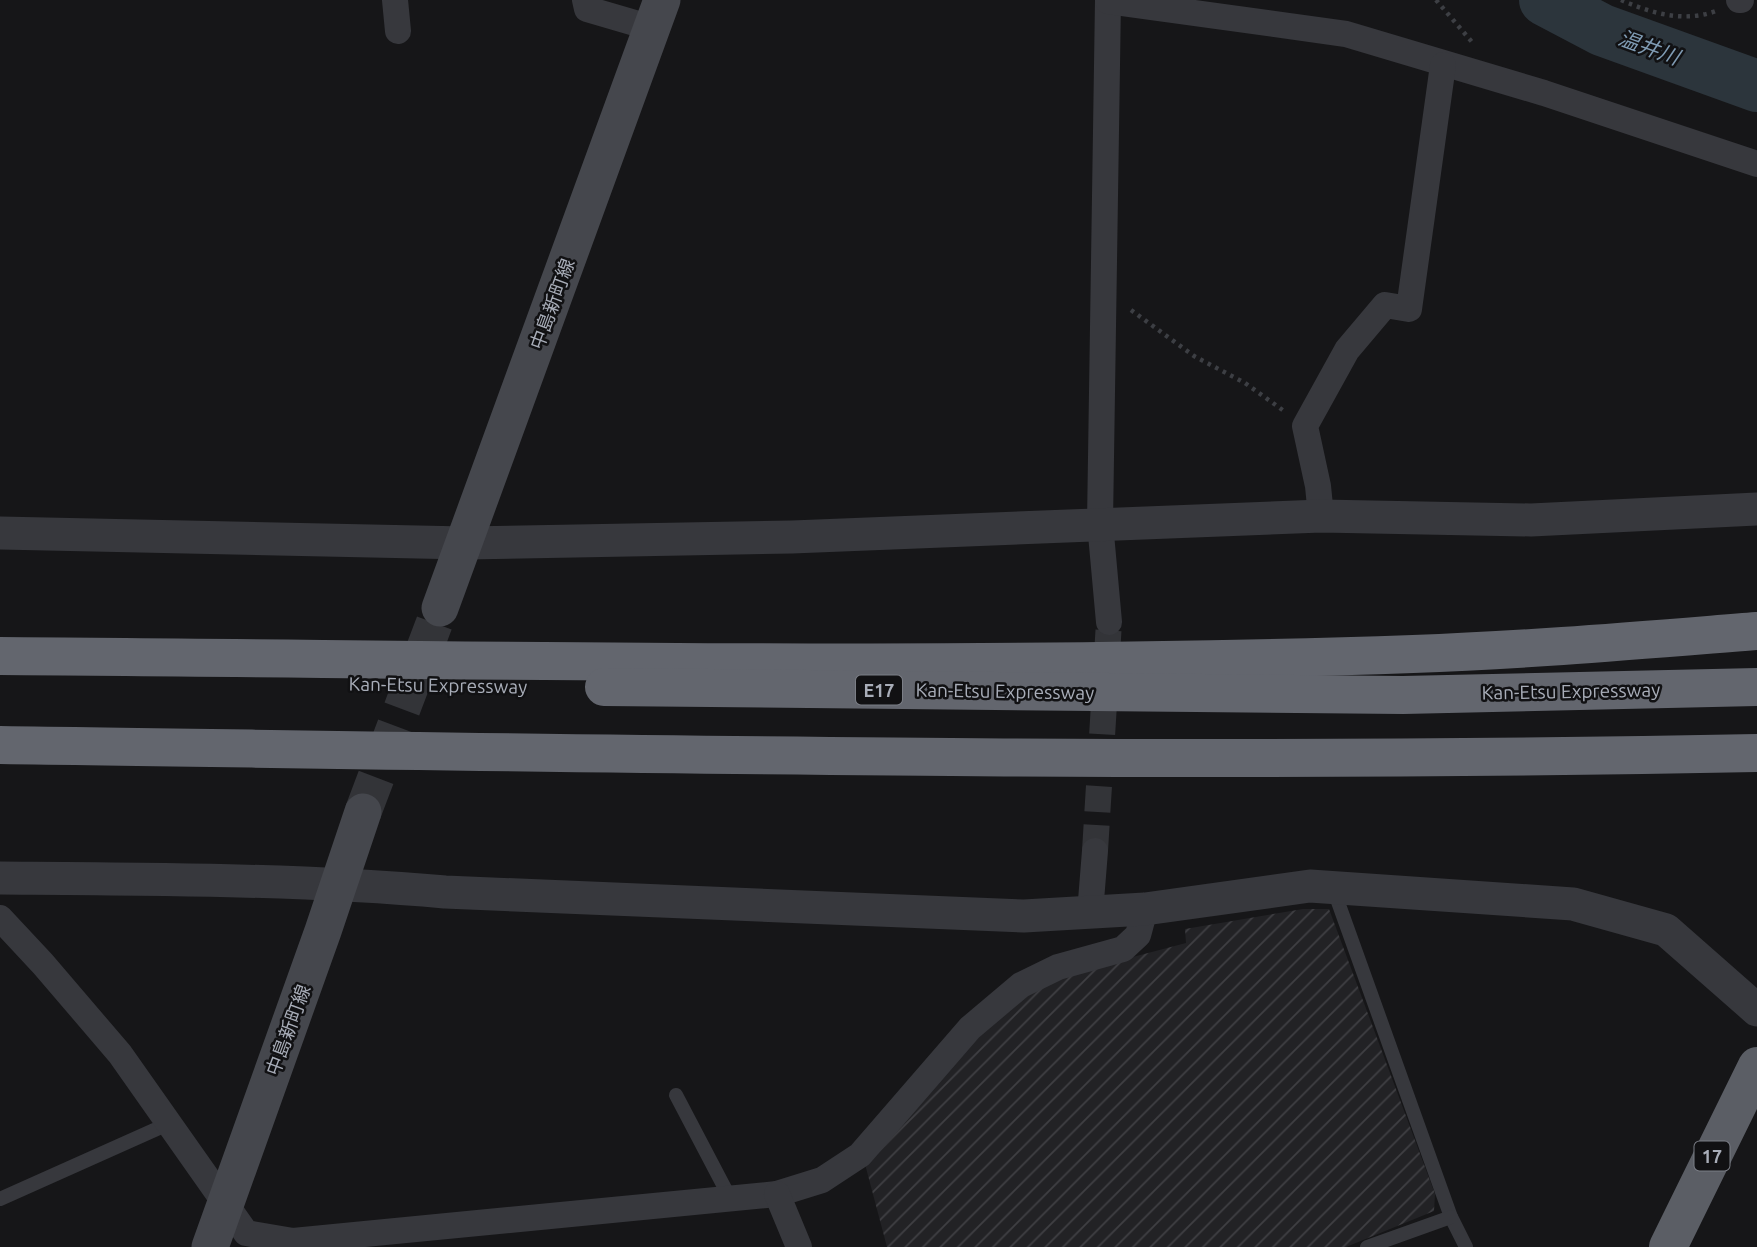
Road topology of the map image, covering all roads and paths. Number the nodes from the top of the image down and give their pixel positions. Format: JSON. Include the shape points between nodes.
{"nodes":[{"id":1,"x":395,"y":0,"type":"edge"},
{"id":2,"x":585,"y":0,"type":"edge"},
{"id":3,"x":1108,"y":0,"type":"edge"},
{"id":4,"x":1621,"y":0,"type":"edge"},
{"id":5,"x":1740,"y":0,"type":"edge"},
{"id":6,"x":657,"y":14,"type":"edge"},
{"id":7,"x":398,"y":31,"type":"dead end"},
{"id":8,"x":1443,"y":65,"type":"junction"},
{"id":9,"x":1757,"y":164,"type":"edge"},
{"id":10,"x":1103,"y":289,"type":"junction"},
{"id":11,"x":1305,"y":426,"type":"junction"},
{"id":12,"x":1757,"y":509,"type":"edge"},
{"id":13,"x":1321,"y":516,"type":"junction"},
{"id":14,"x":1100,"y":523,"type":"junction"},
{"id":15,"x":0,"y":533,"type":"edge"},
{"id":16,"x":465,"y":543,"type":"junction"},
{"id":17,"x":440,"y":608,"type":"tunnel mouth"},
{"id":18,"x":1109,"y":622,"type":"tunnel mouth"},
{"id":19,"x":1757,"y":631,"type":"edge"},
{"id":20,"x":0,"y":656,"type":"edge"},
{"id":21,"x":0,"y":680,"type":"edge"},
{"id":22,"x":1757,"y":687,"type":"edge"},
{"id":23,"x":0,"y":745,"type":"edge"},
{"id":24,"x":1757,"y":753,"type":"edge"},
{"id":25,"x":363,"y":812,"type":"tunnel mouth"},
{"id":26,"x":1095,"y":851,"type":"tunnel mouth"},
{"id":27,"x":0,"y":878,"type":"edge"},
{"id":28,"x":338,"y":884,"type":"junction"},
{"id":29,"x":1332,"y":887,"type":"junction"},
{"id":30,"x":1145,"y":909,"type":"junction"},
{"id":31,"x":1090,"y":914,"type":"junction"},
{"id":32,"x":0,"y":918,"type":"edge"},
{"id":33,"x":1757,"y":1010,"type":"edge"},
{"id":34,"x":1757,"y":1066,"type":"edge"},
{"id":35,"x":676,"y":1095,"type":"dead end"},
{"id":36,"x":170,"y":1123,"type":"junction"},
{"id":37,"x":777,"y":1194,"type":"junction"},
{"id":38,"x":730,"y":1198,"type":"junction"},
{"id":39,"x":0,"y":1199,"type":"edge"},
{"id":40,"x":225,"y":1205,"type":"junction"},
{"id":41,"x":1451,"y":1217,"type":"junction"},
{"id":42,"x":373,"y":1240,"type":"edge"},
{"id":43,"x":294,"y":1244,"type":"edge"},
{"id":44,"x":210,"y":1247,"type":"edge"},
{"id":45,"x":799,"y":1247,"type":"edge"},
{"id":46,"x":1367,"y":1247,"type":"edge"},
{"id":47,"x":1466,"y":1247,"type":"edge"},
{"id":48,"x":1668,"y":1247,"type":"edge"}],
"edges":[{"from":1,"to":7,"type":"street"},
{"from":2,"to":6,"type":"street","via":[[587,9]]},
{"from":3,"to":8,"type":"street","via":[[1346,34]]},
{"from":3,"to":10,"type":"street"},
{"from":4,"to":5,"type":"path","via":[[1679,17],[1712,13]]},
{"from":6,"to":16,"type":"main road","name":"中島新町線"},
{"from":8,"to":9,"type":"street","via":[[1544,93]]},
{"from":8,"to":11,"type":"street","via":[[1409,309],[1385,306],[1347,350]]},
{"from":10,"to":11,"type":"path","via":[[1194,356],[1245,383]]},
{"from":10,"to":14,"type":"street"},
{"from":11,"to":13,"type":"street"},
{"from":12,"to":13,"type":"street","via":[[1531,520]]},
{"from":13,"to":14,"type":"street"},
{"from":14,"to":16,"type":"street","via":[[792,537]]},
{"from":14,"to":18,"type":"street"},
{"from":15,"to":16,"type":"street"},
{"from":16,"to":17,"type":"main road","name":"中島新町線"},
{"from":19,"to":20,"type":"highway","via":[[1418,654],[1194,659]]},
{"from":21,"to":22,"type":"highway","name":"Kan-Etsu Expressway","number":"E17","via":[[1403,695]]},
{"from":23,"to":24,"type":"highway","via":[[969,758]]},
{"from":25,"to":28,"type":"main road","name":"中島新町線"},
{"from":26,"to":31,"type":"street"},
{"from":27,"to":28,"type":"street"},
{"from":28,"to":31,"type":"street","via":[[1024,916]]},
{"from":28,"to":40,"type":"main road","name":"中島新町線"},
{"from":29,"to":30,"type":"street","via":[[1310,886]]},
{"from":29,"to":33,"type":"street","via":[[1573,904],[1666,930]]},
{"from":29,"to":41,"type":"lane"},
{"from":30,"to":31,"type":"street"},
{"from":30,"to":37,"type":"street","via":[[1138,935],[1123,949],[1058,967],[1021,985],[970,1028],[860,1155],[822,1180]]},
{"from":32,"to":36,"type":"street","via":[[120,1054]]},
{"from":34,"to":48,"type":"highway","number":"17"},
{"from":35,"to":38,"type":"lane"},
{"from":36,"to":39,"type":"lane"},
{"from":36,"to":40,"type":"street"},
{"from":37,"to":38,"type":"street"},
{"from":37,"to":45,"type":"street"},
{"from":38,"to":42,"type":"street"},
{"from":40,"to":43,"type":"street","via":[[246,1233]]},
{"from":40,"to":44,"type":"main road","name":"中島新町線"},
{"from":41,"to":46,"type":"lane"},
{"from":41,"to":47,"type":"lane"},
{"from":42,"to":43,"type":"street"}]}
